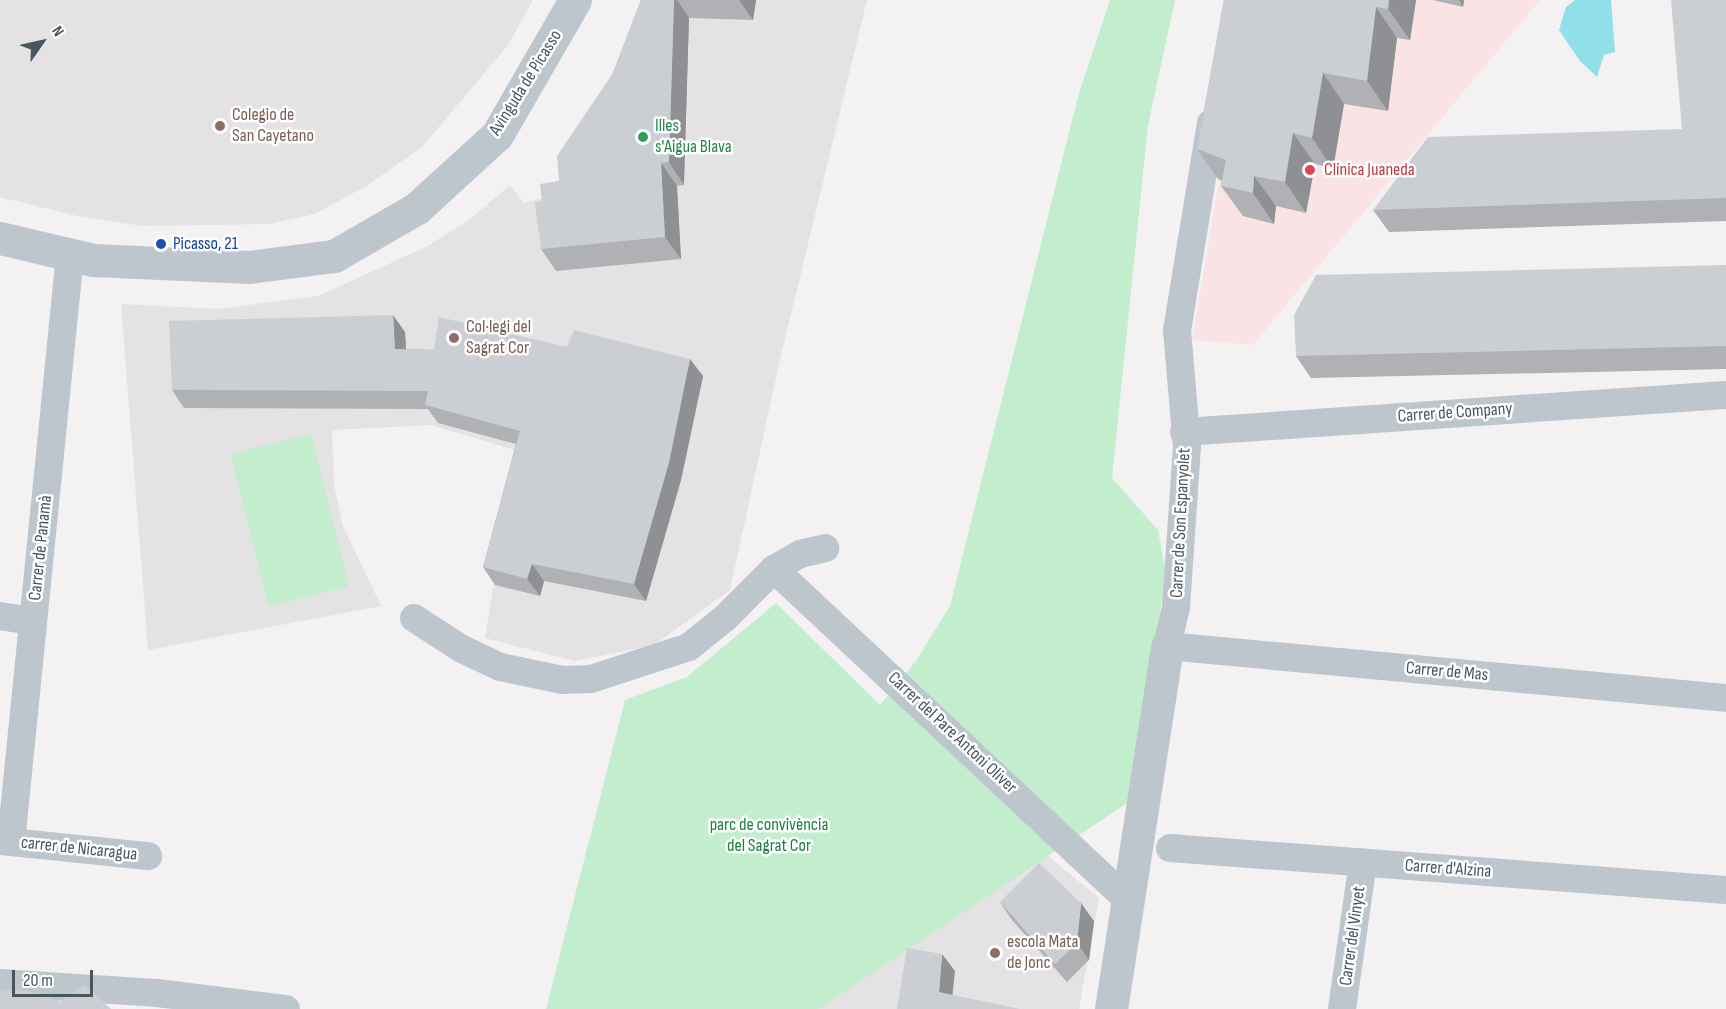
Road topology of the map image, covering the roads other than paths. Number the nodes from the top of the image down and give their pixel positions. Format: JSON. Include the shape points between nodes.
{"nodes":[{"id":1,"x":576,"y":0,"type":"edge"},
{"id":2,"x":1216,"y":94,"type":"edge"},
{"id":3,"x":0,"y":238,"type":"edge"},
{"id":4,"x":70,"y":255,"type":"junction"},
{"id":5,"x":1726,"y":395,"type":"edge"},
{"id":6,"x":1184,"y":432,"type":"junction"},
{"id":7,"x":825,"y":548,"type":"dead end"},
{"id":8,"x":774,"y":569,"type":"junction"},
{"id":9,"x":0,"y":616,"type":"edge"},
{"id":10,"x":414,"y":618,"type":"dead end"},
{"id":11,"x":33,"y":621,"type":"junction"},
{"id":12,"x":1167,"y":646,"type":"junction"},
{"id":13,"x":1726,"y":698,"type":"edge"},
{"id":14,"x":6,"y":841,"type":"edge"},
{"id":15,"x":1170,"y":848,"type":"dead end"},
{"id":16,"x":148,"y":856,"type":"dead end"},
{"id":17,"x":1363,"y":862,"type":"junction"},
{"id":18,"x":1726,"y":890,"type":"edge"},
{"id":19,"x":1128,"y":900,"type":"junction"},
{"id":20,"x":0,"y":982,"type":"edge"},
{"id":21,"x":156,"y":1001,"type":"edge"},
{"id":22,"x":286,"y":1009,"type":"edge"},
{"id":23,"x":1111,"y":1009,"type":"edge"},
{"id":24,"x":1342,"y":1009,"type":"edge"}],
"edges":[{"from":1,"to":4,"type":"street","name":"Avinguda de Picasso","via":[[497,135],[417,208],[334,256],[249,267],[93,260]]},
{"from":2,"to":6,"type":"street","name":"Carrer de Son Espanyolet","via":[[1177,330]]},
{"from":3,"to":4,"type":"street","name":"Avinguda de Picasso"},
{"from":4,"to":11,"type":"street","name":"Carrer de Panamà"},
{"from":5,"to":6,"type":"street","name":"Carrer de Company"},
{"from":6,"to":12,"type":"street","name":"Carrer de Son Espanyolet","via":[[1187,446],[1176,607]]},
{"from":7,"to":8,"type":"street","via":[[800,554]]},
{"from":8,"to":10,"type":"street","via":[[725,618],[688,647],[591,679],[563,680],[500,667],[462,649]]},
{"from":8,"to":19,"type":"street","name":"Carrer del Pare Antoni Oliver"},
{"from":9,"to":11,"type":"street"},
{"from":11,"to":14,"type":"street","name":"Carrer de Panamà"},
{"from":12,"to":13,"type":"street","name":"Carrer de Mas"},
{"from":12,"to":19,"type":"street","name":"Carrer de Son Espanyolet"},
{"from":14,"to":16,"type":"street","name":"carrer de Nicaragua"},
{"from":15,"to":17,"type":"street","name":"Carrer d'Alzina"},
{"from":17,"to":18,"type":"street","name":"Carrer d'Alzina"},
{"from":17,"to":24,"type":"street","name":"Carrer del Vinyet"},
{"from":19,"to":23,"type":"street","name":"Carrer de Son Espanyolet"},
{"from":20,"to":21,"type":"street"},
{"from":21,"to":22,"type":"street"}]}
